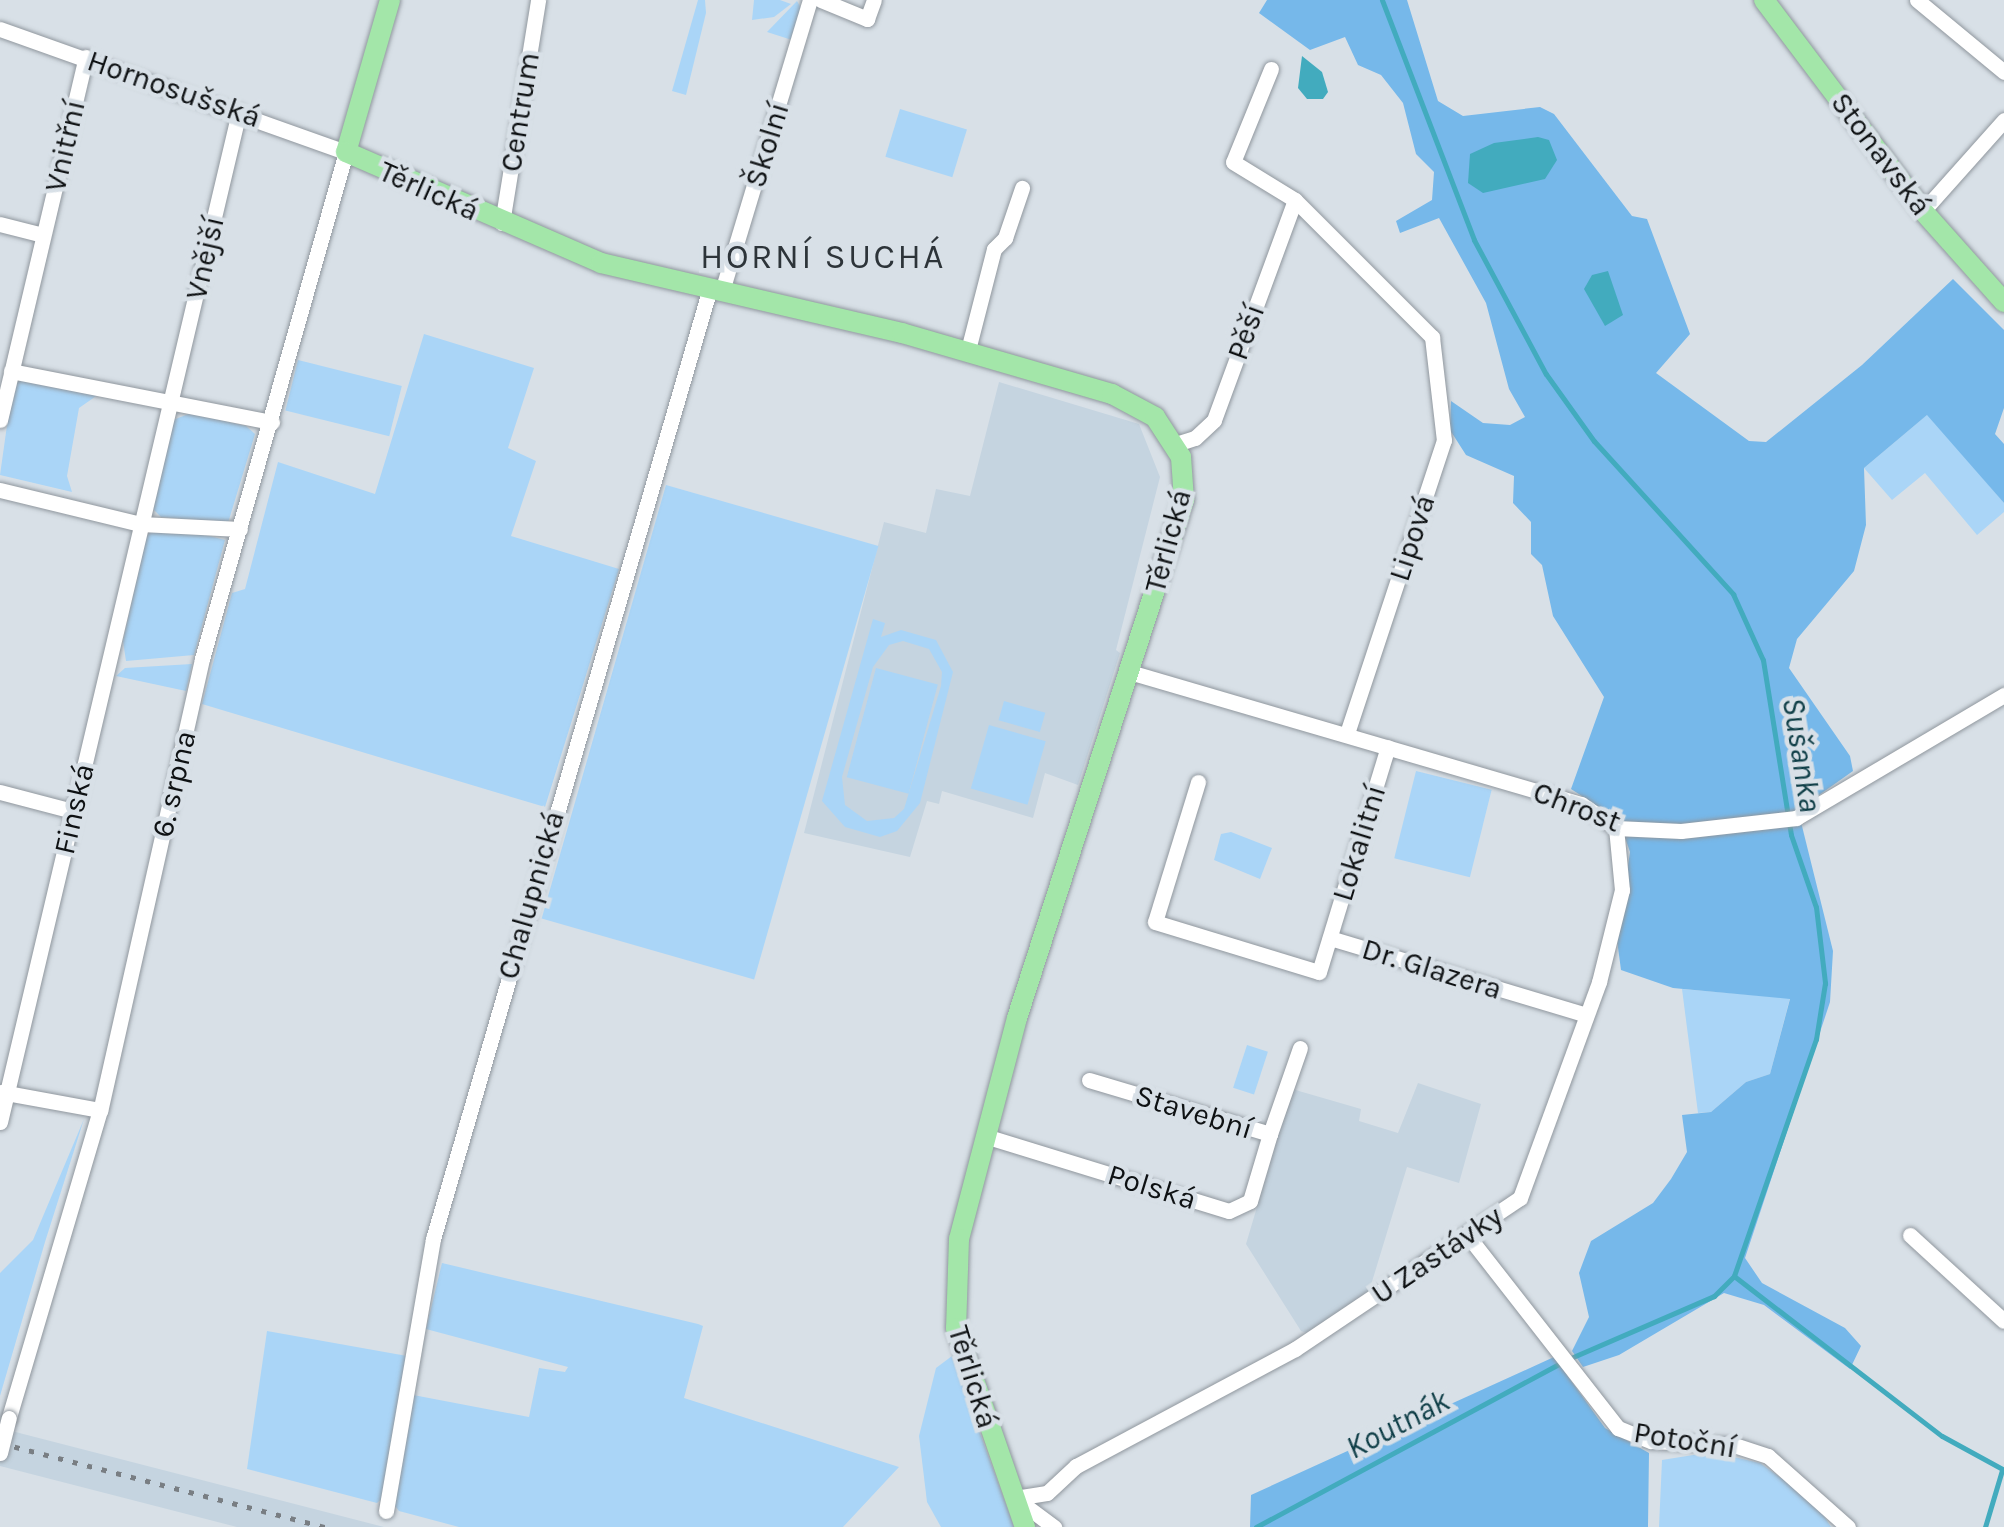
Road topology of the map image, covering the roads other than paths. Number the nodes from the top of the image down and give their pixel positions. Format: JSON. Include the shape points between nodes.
{"nodes":[{"id":1,"x":390,"y":0,"type":"edge"},
{"id":2,"x":538,"y":0,"type":"edge"},
{"id":3,"x":810,"y":0,"type":"edge"},
{"id":4,"x":821,"y":0,"type":"edge"},
{"id":5,"x":874,"y":0,"type":"edge"},
{"id":6,"x":1764,"y":0,"type":"edge"},
{"id":7,"x":1917,"y":0,"type":"edge"},
{"id":8,"x":0,"y":28,"type":"edge"},
{"id":9,"x":86,"y":58,"type":"junction"},
{"id":10,"x":1272,"y":69,"type":"dead end"},
{"id":11,"x":2004,"y":72,"type":"edge"},
{"id":12,"x":239,"y":112,"type":"junction"},
{"id":13,"x":2004,"y":120,"type":"edge"},
{"id":14,"x":346,"y":152,"type":"junction"},
{"id":15,"x":1022,"y":188,"type":"dead end"},
{"id":16,"x":1295,"y":200,"type":"junction"},
{"id":17,"x":1923,"y":211,"type":"junction"},
{"id":18,"x":0,"y":224,"type":"edge"},
{"id":19,"x":502,"y":224,"type":"junction"},
{"id":20,"x":44,"y":234,"type":"junction"},
{"id":21,"x":716,"y":289,"type":"junction"},
{"id":22,"x":2004,"y":302,"type":"edge"},
{"id":23,"x":968,"y":350,"type":"junction"},
{"id":24,"x":11,"y":371,"type":"junction"},
{"id":25,"x":170,"y":404,"type":"junction"},
{"id":26,"x":0,"y":420,"type":"edge"},
{"id":27,"x":272,"y":422,"type":"junction"},
{"id":28,"x":1176,"y":444,"type":"junction"},
{"id":29,"x":0,"y":490,"type":"edge"},
{"id":30,"x":141,"y":524,"type":"junction"},
{"id":31,"x":240,"y":529,"type":"junction"},
{"id":32,"x":1130,"y":672,"type":"junction"},
{"id":33,"x":2004,"y":695,"type":"edge"},
{"id":34,"x":1347,"y":734,"type":"junction"},
{"id":35,"x":1388,"y":748,"type":"junction"},
{"id":36,"x":1198,"y":782,"type":"dead end"},
{"id":37,"x":0,"y":792,"type":"edge"},
{"id":38,"x":73,"y":812,"type":"junction"},
{"id":39,"x":1616,"y":828,"type":"junction"},
{"id":40,"x":1330,"y":938,"type":"junction"},
{"id":41,"x":1586,"y":1015,"type":"junction"},
{"id":42,"x":1300,"y":1048,"type":"dead end"},
{"id":43,"x":1089,"y":1080,"type":"dead end"},
{"id":44,"x":4,"y":1093,"type":"edge"},
{"id":45,"x":100,"y":1110,"type":"junction"},
{"id":46,"x":0,"y":1122,"type":"edge"},
{"id":47,"x":1270,"y":1134,"type":"junction"},
{"id":48,"x":984,"y":1136,"type":"junction"},
{"id":49,"x":1910,"y":1235,"type":"dead end"},
{"id":50,"x":1468,"y":1236,"type":"junction"},
{"id":51,"x":2004,"y":1320,"type":"edge"},
{"id":52,"x":0,"y":1453,"type":"edge"},
{"id":53,"x":1015,"y":1498,"type":"junction"},
{"id":54,"x":386,"y":1511,"type":"dead end"},
{"id":55,"x":1025,"y":1527,"type":"edge"},
{"id":56,"x":1054,"y":1527,"type":"edge"},
{"id":57,"x":1848,"y":1527,"type":"edge"}],
"edges":[{"from":1,"to":14,"type":"main road","name":"Těrlická"},
{"from":2,"to":19,"type":"street","name":"Centrum"},
{"from":3,"to":21,"type":"street","name":"Školní"},
{"from":4,"to":5,"type":"street","via":[[867,19]]},
{"from":6,"to":17,"type":"main road","name":"Stonavská"},
{"from":7,"to":11,"type":"street"},
{"from":8,"to":9,"type":"street","name":"Hornosušská"},
{"from":9,"to":12,"type":"street","name":"Hornosušská"},
{"from":9,"to":20,"type":"street","name":"Vnitřní"},
{"from":10,"to":16,"type":"street","via":[[1233,162]]},
{"from":12,"to":14,"type":"street","name":"Hornosušská"},
{"from":12,"to":25,"type":"street","name":"Vnější"},
{"from":13,"to":17,"type":"street"},
{"from":14,"to":19,"type":"main road","name":"Těrlická"},
{"from":14,"to":27,"type":"street","name":"6. srpna"},
{"from":15,"to":23,"type":"street","via":[[1005,238],[994,248]]},
{"from":16,"to":28,"type":"street","name":"Pěší","via":[[1214,420],[1195,438]]},
{"from":16,"to":34,"type":"street","name":"Lipová","via":[[1432,337],[1444,440]]},
{"from":17,"to":22,"type":"main road","name":"Stonavská"},
{"from":18,"to":20,"type":"street","name":"Vnitřní"},
{"from":19,"to":21,"type":"main road","name":"Těrlická","via":[[601,263]]},
{"from":20,"to":24,"type":"street","name":"Vnitřní"},
{"from":21,"to":23,"type":"main road","name":"Těrlická"},
{"from":21,"to":54,"type":"street","name":"Chalupnická","via":[[433,1240]]},
{"from":23,"to":28,"type":"main road","name":"Těrlická","via":[[1135,403]]},
{"from":24,"to":25,"type":"street"},
{"from":24,"to":26,"type":"street","name":"Vnitřní"},
{"from":25,"to":27,"type":"street"},
{"from":25,"to":30,"type":"street","name":"Vnější"},
{"from":27,"to":31,"type":"street","name":"6. srpna"},
{"from":28,"to":32,"type":"main road","name":"Těrlická","via":[[1184,500]]},
{"from":29,"to":30,"type":"street"},
{"from":30,"to":31,"type":"street"},
{"from":30,"to":38,"type":"street","name":"Finská"},
{"from":31,"to":45,"type":"street","name":"6. srpna","via":[[202,659]]},
{"from":32,"to":34,"type":"street","name":"Chrost"},
{"from":32,"to":48,"type":"main road","name":"Těrlická"},
{"from":33,"to":39,"type":"street","name":"Chrost","via":[[1789,820],[1681,831]]},
{"from":34,"to":35,"type":"street","name":"Chrost"},
{"from":35,"to":39,"type":"street","name":"Chrost","via":[[1582,804]]},
{"from":35,"to":40,"type":"street","name":"Lokalitní"},
{"from":36,"to":40,"type":"street","name":"Dr. Glazera","via":[[1156,922],[1319,972]]},
{"from":37,"to":38,"type":"street"},
{"from":38,"to":44,"type":"street","name":"Finská"},
{"from":39,"to":41,"type":"street","name":"U Zastávky","via":[[1622,890]]},
{"from":40,"to":41,"type":"street","name":"Dr. Glazera"},
{"from":41,"to":50,"type":"street","name":"U Zastávky","via":[[1530,1183]]},
{"from":42,"to":47,"type":"street","name":"Stavební"},
{"from":43,"to":47,"type":"street","name":"Stavební"},
{"from":44,"to":45,"type":"street"},
{"from":44,"to":46,"type":"street","name":"Finská"},
{"from":45,"to":52,"type":"street","name":"6. srpna","bridge":true},
{"from":47,"to":48,"type":"street","name":"Polská","via":[[1250,1201],[1229,1211]]},
{"from":48,"to":53,"type":"main road","name":"Těrlická","via":[[959,1239],[954,1312],[973,1389]]},
{"from":49,"to":51,"type":"street"},
{"from":50,"to":53,"type":"street","name":"U Zastávky","via":[[1295,1349],[1076,1466],[1047,1492]]},
{"from":50,"to":57,"type":"street","name":"Potoční","via":[[1618,1428],[1651,1440],[1734,1445],[1768,1456]]},
{"from":53,"to":55,"type":"main road","name":"Těrlická"},
{"from":53,"to":56,"type":"street"}]}
